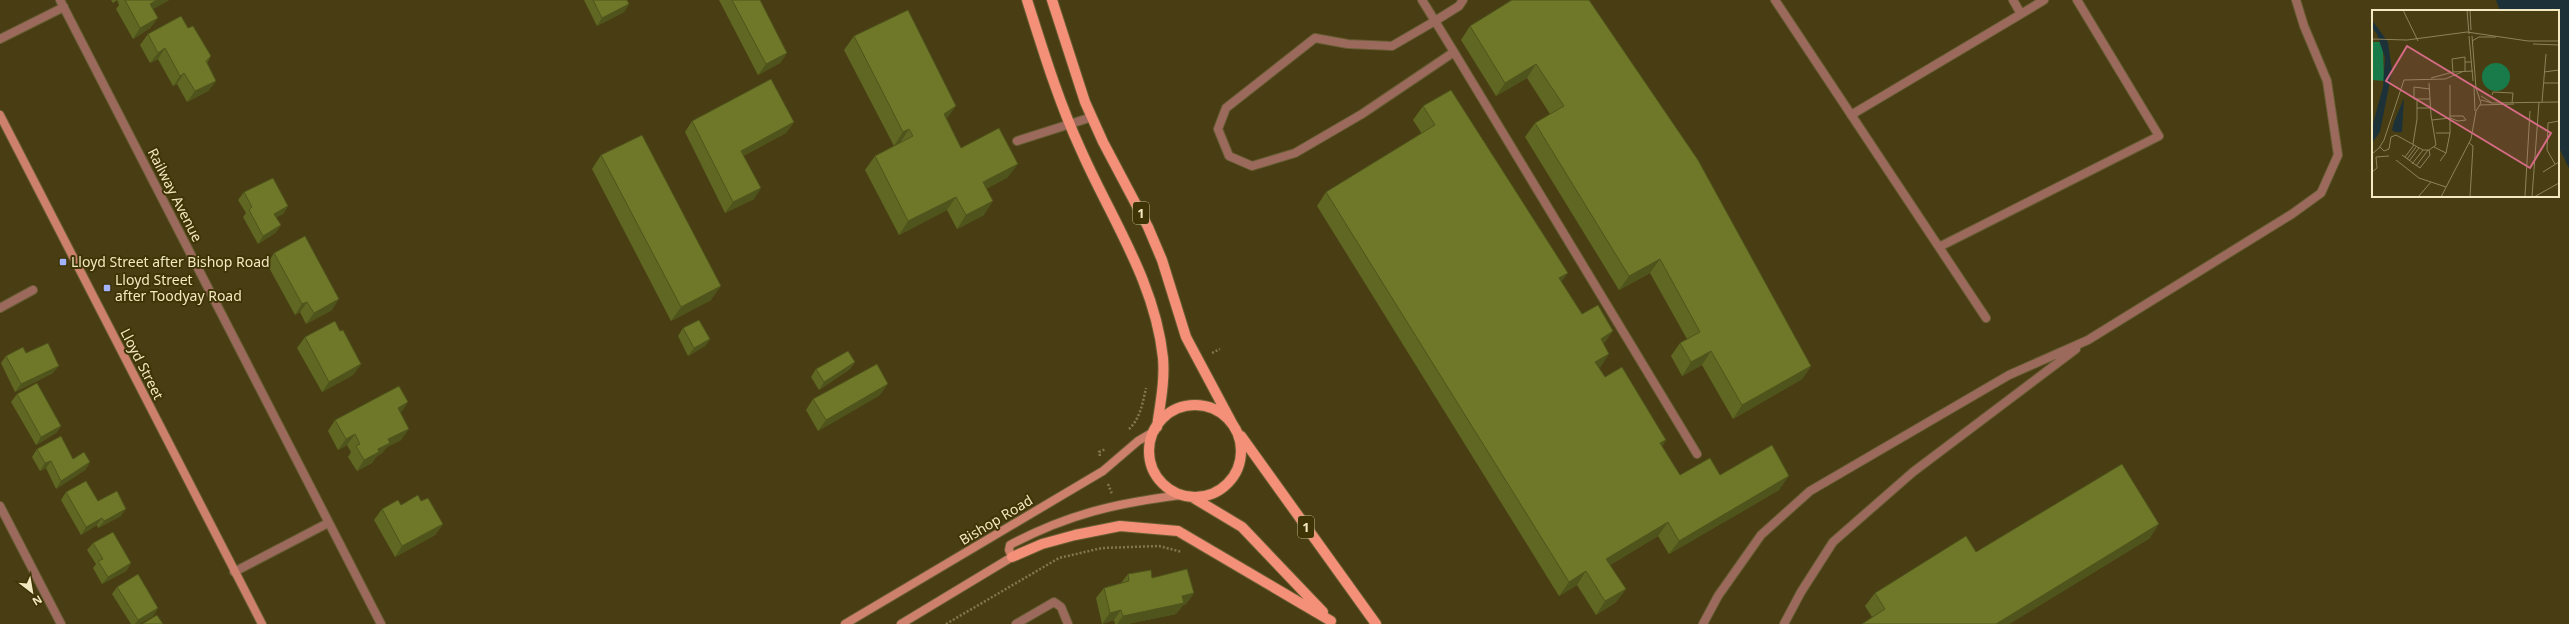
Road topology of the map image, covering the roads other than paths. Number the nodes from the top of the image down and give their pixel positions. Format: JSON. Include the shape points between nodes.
{"nodes":[{"id":1,"x":1027,"y":0,"type":"edge"},
{"id":2,"x":1052,"y":0,"type":"edge"},
{"id":3,"x":1422,"y":0,"type":"edge"},
{"id":4,"x":1463,"y":0,"type":"edge"},
{"id":5,"x":1775,"y":0,"type":"edge"},
{"id":6,"x":2013,"y":0,"type":"edge"},
{"id":7,"x":2044,"y":0,"type":"edge"},
{"id":8,"x":2077,"y":0,"type":"edge"},
{"id":9,"x":2296,"y":0,"type":"edge"},
{"id":10,"x":62,"y":4,"type":"edge"},
{"id":11,"x":2021,"y":14,"type":"junction"},
{"id":12,"x":1435,"y":21,"type":"junction"},
{"id":13,"x":0,"y":39,"type":"edge"},
{"id":14,"x":1454,"y":52,"type":"junction"},
{"id":15,"x":0,"y":115,"type":"edge"},
{"id":16,"x":1851,"y":115,"type":"junction"},
{"id":17,"x":1092,"y":117,"type":"junction"},
{"id":18,"x":1070,"y":124,"type":"junction"},
{"id":19,"x":1017,"y":141,"type":"dead end"},
{"id":20,"x":1939,"y":247,"type":"junction"},
{"id":21,"x":33,"y":290,"type":"dead end"},
{"id":22,"x":0,"y":308,"type":"edge"},
{"id":23,"x":1986,"y":318,"type":"dead end"},
{"id":24,"x":2088,"y":340,"type":"junction"},
{"id":25,"x":1234,"y":427,"type":"junction"},
{"id":26,"x":1156,"y":429,"type":"junction"},
{"id":27,"x":1697,"y":454,"type":"dead end"},
{"id":28,"x":1181,"y":495,"type":"junction"},
{"id":29,"x":1192,"y":497,"type":"junction"},
{"id":30,"x":0,"y":506,"type":"edge"},
{"id":31,"x":328,"y":524,"type":"junction"},
{"id":32,"x":1012,"y":557,"type":"junction"},
{"id":33,"x":234,"y":572,"type":"junction"},
{"id":34,"x":1333,"y":622,"type":"edge"},
{"id":35,"x":61,"y":624,"type":"edge"},
{"id":36,"x":262,"y":624,"type":"edge"},
{"id":37,"x":381,"y":624,"type":"edge"},
{"id":38,"x":845,"y":624,"type":"edge"},
{"id":39,"x":901,"y":624,"type":"edge"},
{"id":40,"x":1016,"y":624,"type":"edge"},
{"id":41,"x":1068,"y":624,"type":"edge"},
{"id":42,"x":1376,"y":624,"type":"edge"},
{"id":43,"x":1703,"y":624,"type":"edge"},
{"id":44,"x":1784,"y":624,"type":"edge"}],
"edges":[{"from":1,"to":18,"type":"main road","number":"1","via":[[1053,84]]},
{"from":2,"to":17,"type":"main road","number":"1","via":[[1068,57]]},
{"from":3,"to":12,"type":"street"},
{"from":4,"to":12,"type":"street","via":[[1459,6]]},
{"from":5,"to":16,"type":"street"},
{"from":6,"to":11,"type":"street"},
{"from":7,"to":11,"type":"street"},
{"from":8,"to":20,"type":"street","via":[[2159,136]]},
{"from":9,"to":24,"type":"street","via":[[2326,81],[2338,155],[2321,194]]},
{"from":10,"to":13,"type":"street","name":"Railway Avenue"},
{"from":10,"to":31,"type":"street","name":"Railway Avenue"},
{"from":11,"to":16,"type":"street"},
{"from":12,"to":14,"type":"street"},
{"from":12,"to":14,"type":"street","via":[[1392,46],[1348,44],[1315,38],[1226,108],[1218,129],[1229,156],[1252,166],[1295,153],[1362,114]]},
{"from":14,"to":27,"type":"street"},
{"from":15,"to":33,"type":"street","name":"Lloyd Street"},
{"from":16,"to":20,"type":"street"},
{"from":17,"to":18,"type":"street"},
{"from":17,"to":25,"type":"main road","number":"1","via":[[1148,227],[1162,260],[1186,337]]},
{"from":18,"to":19,"type":"street"},
{"from":18,"to":26,"type":"main road","number":"1","via":[[1137,264],[1158,325],[1163,359],[1163,388]]},
{"from":20,"to":23,"type":"street"},
{"from":21,"to":22,"type":"street"},
{"from":24,"to":43,"type":"street","via":[[2009,375],[1810,491],[1761,535],[1718,596]]},
{"from":24,"to":44,"type":"street","via":[[1913,472],[1833,542]]},
{"from":25,"to":26,"type":"main road","number":"1","via":[[1218,412],[1199,406],[1180,408],[1167,416]]},
{"from":25,"to":29,"type":"main road","number":"1","via":[[1241,448],[1234,476],[1211,494]]},
{"from":25,"to":42,"type":"main road","number":"1"},
{"from":26,"to":28,"type":"main road","number":"1","via":[[1150,450],[1153,469],[1164,485]]},
{"from":26,"to":38,"type":"street","name":"Bishop Road","via":[[1138,441],[1103,472]]},
{"from":28,"to":29,"type":"main road","number":"1"},
{"from":28,"to":32,"type":"street","name":"Bishop Road","via":[[1115,505],[1060,520],[1010,545]]},
{"from":29,"to":34,"type":"main road","number":"1","via":[[1242,527]]},
{"from":30,"to":35,"type":"street"},
{"from":31,"to":33,"type":"street"},
{"from":31,"to":37,"type":"street","name":"Railway Avenue"},
{"from":32,"to":34,"type":"main road","via":[[1049,542],[1120,526],[1178,531]]},
{"from":32,"to":39,"type":"street"},
{"from":33,"to":36,"type":"street","name":"Lloyd Street"},
{"from":40,"to":41,"type":"street","via":[[1054,602],[1061,607]]}]}
